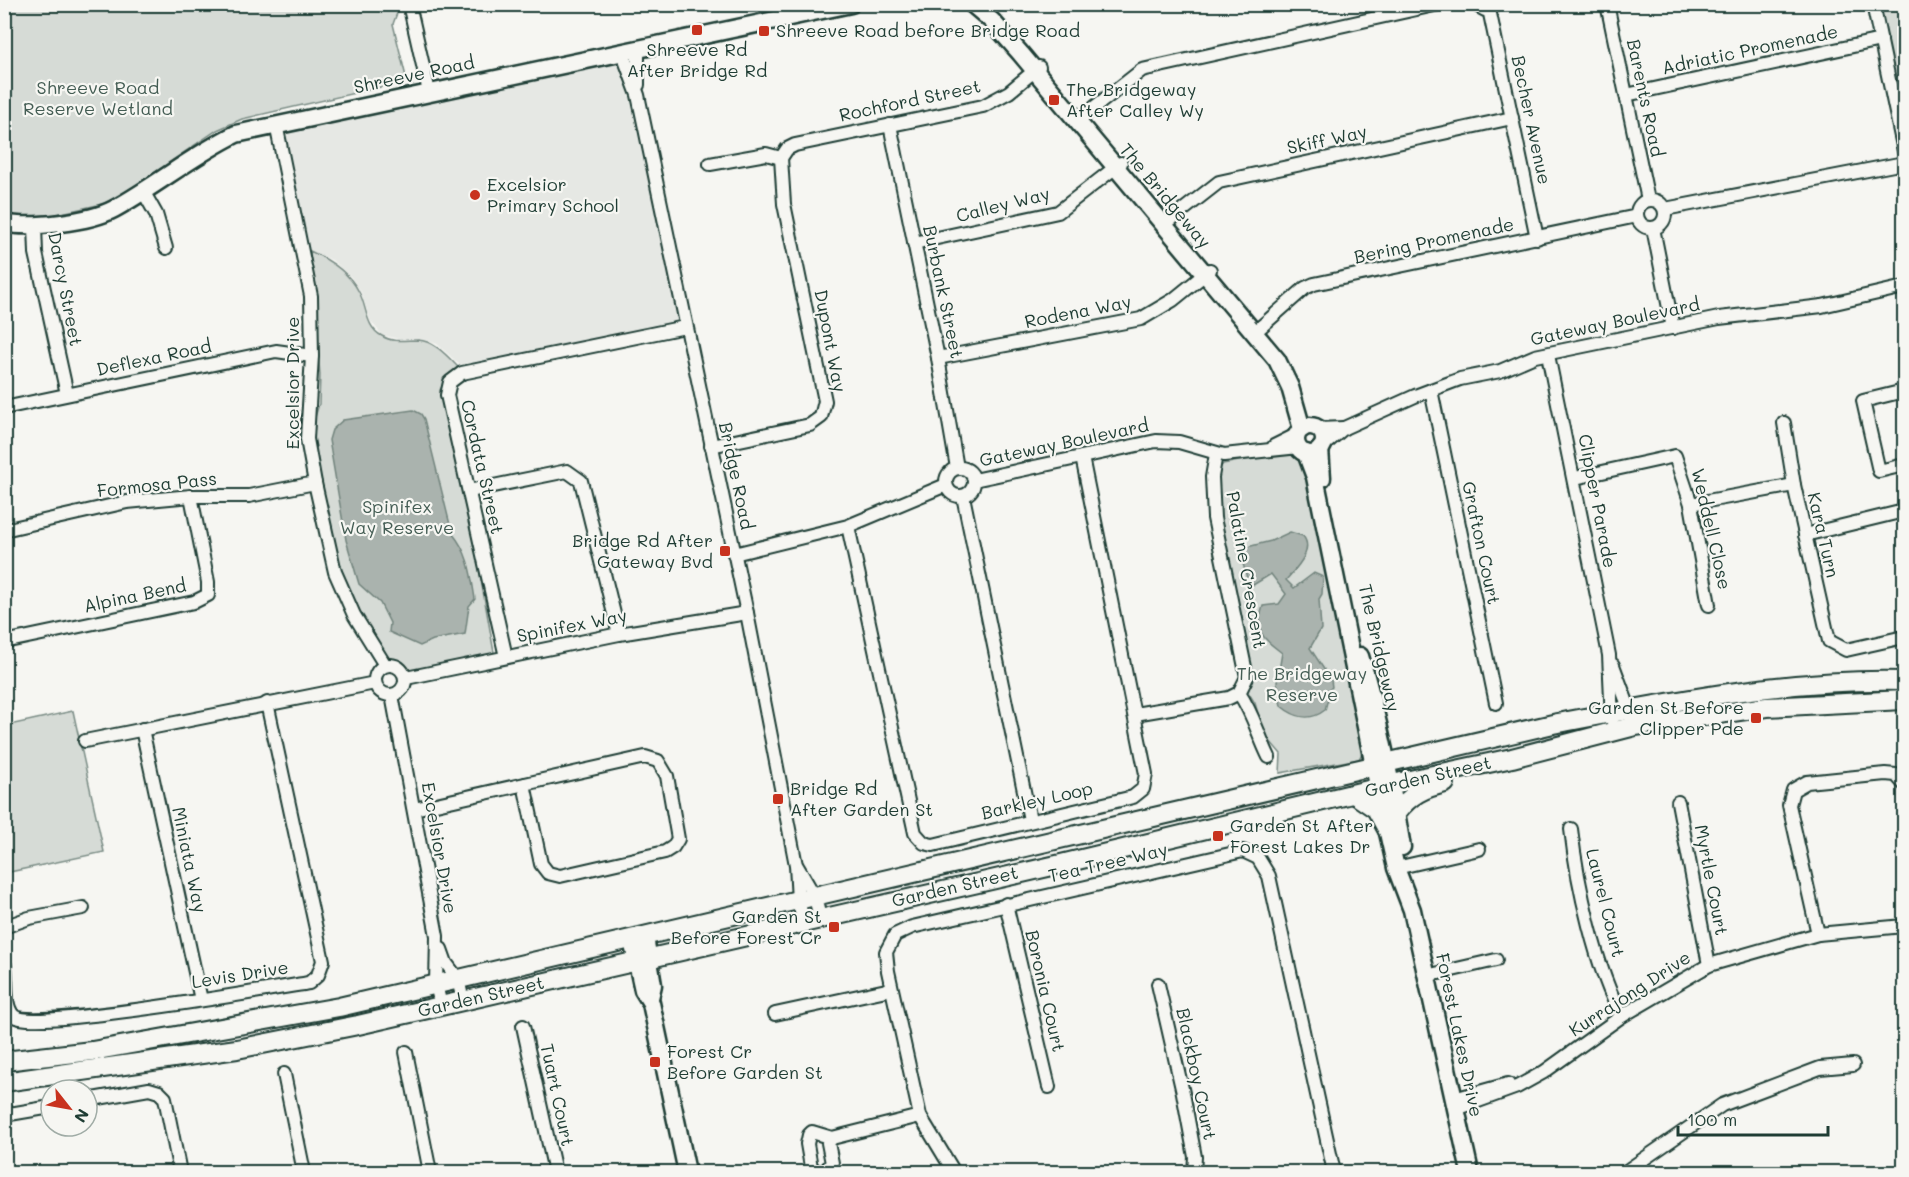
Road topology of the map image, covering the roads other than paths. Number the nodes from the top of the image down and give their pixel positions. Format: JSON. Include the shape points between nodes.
{"nodes":[{"id":1,"x":409,"y":4,"type":"edge"},
{"id":2,"x":851,"y":4,"type":"edge"},
{"id":3,"x":972,"y":4,"type":"edge"},
{"id":4,"x":992,"y":4,"type":"edge"},
{"id":5,"x":1439,"y":4,"type":"edge"},
{"id":6,"x":1474,"y":4,"type":"edge"},
{"id":7,"x":1607,"y":4,"type":"edge"},
{"id":8,"x":1873,"y":4,"type":"edge"},
{"id":9,"x":1493,"y":7,"type":"edge"},
{"id":10,"x":1881,"y":40,"type":"junction"},
{"id":11,"x":630,"y":50,"type":"junction"},
{"id":12,"x":1038,"y":68,"type":"junction"},
{"id":13,"x":429,"y":92,"type":"junction"},
{"id":14,"x":1626,"y":95,"type":"junction"},
{"id":15,"x":1512,"y":118,"type":"junction"},
{"id":16,"x":1080,"y":119,"type":"junction"},
{"id":17,"x":276,"y":124,"type":"junction"},
{"id":18,"x":890,"y":124,"type":"junction"},
{"id":19,"x":1905,"y":151,"type":"edge"},
{"id":20,"x":781,"y":158,"type":"junction"},
{"id":21,"x":1905,"y":163,"type":"edge"},
{"id":22,"x":710,"y":164,"type":"dead end"},
{"id":23,"x":1118,"y":165,"type":"junction"},
{"id":24,"x":143,"y":191,"type":"junction"},
{"id":25,"x":1648,"y":200,"type":"junction"},
{"id":26,"x":1665,"y":209,"type":"junction"},
{"id":27,"x":1637,"y":216,"type":"junction"},
{"id":28,"x":4,"y":223,"type":"edge"},
{"id":29,"x":1167,"y":223,"type":"junction"},
{"id":30,"x":35,"y":226,"type":"junction"},
{"id":31,"x":1653,"y":228,"type":"junction"},
{"id":32,"x":1537,"y":237,"type":"junction"},
{"id":33,"x":914,"y":243,"type":"junction"},
{"id":34,"x":166,"y":248,"type":"dead end"},
{"id":35,"x":1207,"y":272,"type":"junction"},
{"id":36,"x":1905,"y":287,"type":"edge"},
{"id":37,"x":685,"y":327,"type":"junction"},
{"id":38,"x":1673,"y":328,"type":"junction"},
{"id":39,"x":1256,"y":331,"type":"junction"},
{"id":40,"x":1548,"y":355,"type":"junction"},
{"id":41,"x":312,"y":356,"type":"junction"},
{"id":42,"x":938,"y":358,"type":"junction"},
{"id":43,"x":1431,"y":390,"type":"junction"},
{"id":44,"x":1905,"y":391,"type":"edge"},
{"id":45,"x":67,"y":394,"type":"junction"},
{"id":46,"x":4,"y":408,"type":"edge"},
{"id":47,"x":1784,"y":423,"type":"dead end"},
{"id":48,"x":1310,"y":439,"type":"junction"},
{"id":49,"x":711,"y":446,"type":"junction"},
{"id":50,"x":1216,"y":453,"type":"junction"},
{"id":51,"x":1082,"y":457,"type":"junction"},
{"id":52,"x":1905,"y":465,"type":"edge"},
{"id":53,"x":957,"y":468,"type":"junction"},
{"id":54,"x":1575,"y":478,"type":"junction"},
{"id":55,"x":974,"y":480,"type":"junction"},
{"id":56,"x":315,"y":483,"type":"junction"},
{"id":57,"x":946,"y":485,"type":"junction"},
{"id":58,"x":1794,"y":485,"type":"junction"},
{"id":59,"x":469,"y":491,"type":"junction"},
{"id":60,"x":963,"y":495,"type":"junction"},
{"id":61,"x":191,"y":496,"type":"junction"},
{"id":62,"x":1690,"y":504,"type":"junction"},
{"id":63,"x":1905,"y":511,"type":"edge"},
{"id":64,"x":848,"y":526,"type":"junction"},
{"id":65,"x":4,"y":530,"type":"edge"},
{"id":66,"x":1805,"y":535,"type":"junction"},
{"id":67,"x":734,"y":554,"type":"junction"},
{"id":68,"x":1709,"y":604,"type":"dead end"},
{"id":69,"x":747,"y":613,"type":"junction"},
{"id":70,"x":619,"y":634,"type":"junction"},
{"id":71,"x":1905,"y":637,"type":"edge"},
{"id":72,"x":4,"y":642,"type":"edge"},
{"id":73,"x":1609,"y":655,"type":"junction"},
{"id":74,"x":506,"y":657,"type":"junction"},
{"id":75,"x":385,"y":665,"type":"junction"},
{"id":76,"x":406,"y":678,"type":"junction"},
{"id":77,"x":1905,"y":681,"type":"edge"},
{"id":78,"x":375,"y":683,"type":"junction"},
{"id":79,"x":1239,"y":693,"type":"junction"},
{"id":80,"x":392,"y":695,"type":"junction"},
{"id":81,"x":1905,"y":700,"type":"edge"},
{"id":82,"x":267,"y":703,"type":"junction"},
{"id":83,"x":1496,"y":703,"type":"dead end"},
{"id":84,"x":1135,"y":714,"type":"junction"},
{"id":85,"x":1633,"y":718,"type":"junction"},
{"id":86,"x":1612,"y":722,"type":"junction"},
{"id":87,"x":142,"y":729,"type":"junction"},
{"id":88,"x":85,"y":741,"type":"dead end"},
{"id":89,"x":1269,"y":757,"type":"dead end"},
{"id":90,"x":1512,"y":758,"type":"junction"},
{"id":91,"x":1381,"y":765,"type":"junction"},
{"id":92,"x":524,"y":784,"type":"junction"},
{"id":93,"x":1905,"y":784,"type":"edge"},
{"id":94,"x":1386,"y":786,"type":"junction"},
{"id":95,"x":1354,"y":794,"type":"junction"},
{"id":96,"x":1678,"y":802,"type":"dead end"},
{"id":97,"x":414,"y":809,"type":"junction"},
{"id":98,"x":1396,"y":812,"type":"junction"},
{"id":99,"x":1030,"y":820,"type":"junction"},
{"id":100,"x":1571,"y":829,"type":"dead end"},
{"id":101,"x":1388,"y":831,"type":"junction"},
{"id":102,"x":1479,"y":849,"type":"dead end"},
{"id":103,"x":1401,"y":867,"type":"junction"},
{"id":104,"x":807,"y":899,"type":"junction"},
{"id":105,"x":1006,"y":904,"type":"junction"},
{"id":106,"x":83,"y":908,"type":"dead end"},
{"id":107,"x":812,"y":920,"type":"junction"},
{"id":108,"x":1905,"y":926,"type":"edge"},
{"id":109,"x":4,"y":927,"type":"edge"},
{"id":110,"x":1818,"y":934,"type":"junction"},
{"id":111,"x":437,"y":936,"type":"junction"},
{"id":112,"x":638,"y":939,"type":"junction"},
{"id":113,"x":643,"y":960,"type":"junction"},
{"id":114,"x":1496,"y":960,"type":"dead end"},
{"id":115,"x":4,"y":963,"type":"edge"},
{"id":116,"x":1709,"y":965,"type":"junction"},
{"id":117,"x":1426,"y":976,"type":"junction"},
{"id":118,"x":459,"y":979,"type":"junction"},
{"id":119,"x":436,"y":984,"type":"junction"},
{"id":120,"x":1158,"y":984,"type":"dead end"},
{"id":121,"x":891,"y":989,"type":"junction"},
{"id":122,"x":201,"y":1000,"type":"junction"},
{"id":123,"x":463,"y":1001,"type":"junction"},
{"id":124,"x":441,"y":1006,"type":"junction"},
{"id":125,"x":775,"y":1014,"type":"dead end"},
{"id":126,"x":1622,"y":1016,"type":"junction"},
{"id":127,"x":524,"y":1026,"type":"dead end"},
{"id":128,"x":406,"y":1052,"type":"dead end"},
{"id":129,"x":4,"y":1061,"type":"edge"},
{"id":130,"x":1853,"y":1065,"type":"dead end"},
{"id":131,"x":285,"y":1074,"type":"dead end"},
{"id":132,"x":4,"y":1082,"type":"edge"},
{"id":133,"x":1049,"y":1087,"type":"dead end"},
{"id":134,"x":99,"y":1098,"type":"edge"},
{"id":135,"x":1455,"y":1104,"type":"junction"},
{"id":136,"x":39,"y":1109,"type":"edge"},
{"id":137,"x":4,"y":1115,"type":"edge"},
{"id":138,"x":920,"y":1116,"type":"junction"},
{"id":139,"x":832,"y":1138,"type":"junction"},
{"id":140,"x":180,"y":1173,"type":"edge"},
{"id":141,"x":304,"y":1173,"type":"edge"},
{"id":142,"x":430,"y":1173,"type":"edge"},
{"id":143,"x":555,"y":1173,"type":"edge"},
{"id":144,"x":687,"y":1173,"type":"edge"},
{"id":145,"x":818,"y":1173,"type":"edge"},
{"id":146,"x":824,"y":1173,"type":"edge"},
{"id":147,"x":954,"y":1173,"type":"edge"},
{"id":148,"x":1194,"y":1173,"type":"edge"},
{"id":149,"x":1334,"y":1173,"type":"edge"},
{"id":150,"x":1470,"y":1173,"type":"edge"},
{"id":151,"x":1625,"y":1173,"type":"edge"}],
"edges":[{"from":1,"to":13,"type":"street"},
{"from":2,"to":11,"type":"street","name":"Shreeve Road"},
{"from":3,"to":12,"type":"street","name":"The Bridgeway"},
{"from":4,"to":12,"type":"street","name":"The Bridgeway"},
{"from":5,"to":16,"type":"street","via":[[1142,70]]},
{"from":6,"to":9,"type":"street","via":[[1479,8]]},
{"from":7,"to":14,"type":"street","name":"Barents Road"},
{"from":8,"to":10,"type":"street"},
{"from":9,"to":15,"type":"street","name":"Becher Avenue"},
{"from":10,"to":14,"type":"street","name":"Adriatic Promenade"},
{"from":10,"to":19,"type":"street"},
{"from":11,"to":13,"type":"street","name":"Shreeve Road"},
{"from":11,"to":37,"type":"street","name":"Bridge Road"},
{"from":12,"to":16,"type":"street","name":"The Bridgeway"},
{"from":12,"to":18,"type":"street","name":"Rochford Street","via":[[1010,92],[983,105]]},
{"from":13,"to":17,"type":"street","name":"Shreeve Road"},
{"from":14,"to":25,"type":"street","name":"Barents Road"},
{"from":15,"to":29,"type":"street","name":"Skiff Way","via":[[1220,182]]},
{"from":15,"to":32,"type":"street","name":"Becher Avenue"},
{"from":16,"to":23,"type":"street","name":"The Bridgeway"},
{"from":17,"to":24,"type":"street","name":"Shreeve Road","via":[[227,138]]},
{"from":17,"to":41,"type":"street","name":"Excelsior Drive","via":[[311,296]]},
{"from":18,"to":20,"type":"street","name":"Rochford Street","via":[[795,145]]},
{"from":18,"to":33,"type":"street","name":"Burbank Street"},
{"from":20,"to":22,"type":"street","via":[[766,154]]},
{"from":20,"to":49,"type":"street","name":"Dupont Way","via":[[784,204],[825,401],[821,417],[810,425]]},
{"from":21,"to":26,"type":"street"},
{"from":23,"to":29,"type":"street","name":"The Bridgeway"},
{"from":23,"to":33,"type":"street","name":"Calley Way","via":[[1058,212]]},
{"from":24,"to":30,"type":"street","name":"Shreeve Road","via":[[111,211]]},
{"from":24,"to":34,"type":"street","via":[[156,214]]},
{"from":25,"to":26,"type":"street","via":[[1658,201]]},
{"from":25,"to":27,"type":"street","via":[[1641,204]]},
{"from":26,"to":31,"type":"street","via":[[1663,221]]},
{"from":27,"to":31,"type":"street","via":[[1643,225]]},
{"from":27,"to":32,"type":"street","name":"Bering Promenade"},
{"from":28,"to":30,"type":"street","name":"Shreeve Road"},
{"from":29,"to":35,"type":"street","name":"The Bridgeway"},
{"from":30,"to":45,"type":"street","name":"Darcy Street","via":[[36,254]]},
{"from":31,"to":38,"type":"street"},
{"from":32,"to":39,"type":"street","name":"Bering Promenade","via":[[1314,284]]},
{"from":33,"to":42,"type":"street","name":"Burbank Street"},
{"from":35,"to":39,"type":"street","name":"The Bridgeway"},
{"from":35,"to":42,"type":"street","name":"Rodena Way","via":[[1173,300],[1141,319]]},
{"from":36,"to":38,"type":"street","name":"Gateway Boulevard","via":[[1822,306],[1719,318]]},
{"from":37,"to":49,"type":"street","name":"Bridge Road"},
{"from":37,"to":59,"type":"street","name":"Cordata Street","via":[[462,373],[450,382],[447,395]]},
{"from":38,"to":40,"type":"street","name":"Gateway Boulevard"},
{"from":39,"to":48,"type":"street","name":"The Bridgeway","via":[[1282,369]]},
{"from":40,"to":43,"type":"street","name":"Gateway Boulevard"},
{"from":40,"to":54,"type":"street","name":"Clipper Parade"},
{"from":41,"to":45,"type":"street","name":"Deflexa Road","via":[[276,351]]},
{"from":41,"to":56,"type":"street","name":"Excelsior Drive","via":[[307,439]]},
{"from":42,"to":53,"type":"street","name":"Burbank Street"},
{"from":43,"to":48,"type":"street","name":"Gateway Boulevard"},
{"from":43,"to":83,"type":"street","name":"Grafton Court"},
{"from":44,"to":52,"type":"street","via":[[1863,401],[1879,471]]},
{"from":45,"to":46,"type":"street","name":"Deflexa Road"},
{"from":47,"to":58,"type":"street"},
{"from":48,"to":50,"type":"street","name":"Gateway Boulevard","via":[[1239,455]]},
{"from":48,"to":91,"type":"street","name":"The Bridgeway","via":[[1323,483],[1354,636],[1369,679]]},
{"from":49,"to":67,"type":"street","name":"Bridge Road"},
{"from":50,"to":51,"type":"street","name":"Gateway Boulevard","via":[[1179,442],[1156,441]]},
{"from":50,"to":79,"type":"street","name":"Palatine Crescent","via":[[1212,477],[1214,518],[1247,677]]},
{"from":51,"to":55,"type":"street","name":"Gateway Boulevard"},
{"from":51,"to":84,"type":"street","name":"Barkley Loop"},
{"from":53,"to":55,"type":"street","via":[[967,470]]},
{"from":53,"to":57,"type":"street","via":[[947,476]]},
{"from":54,"to":62,"type":"street","name":"Weddell Close","via":[[1675,456]]},
{"from":54,"to":73,"type":"street","name":"Clipper Parade"},
{"from":55,"to":60,"type":"street","via":[[971,490]]},
{"from":56,"to":61,"type":"street","name":"Formosa Pass","via":[[249,496]]},
{"from":56,"to":75,"type":"street","name":"Excelsior Drive","via":[[335,572],[354,615]]},
{"from":57,"to":60,"type":"street","via":[[953,494]]},
{"from":57,"to":64,"type":"street"},
{"from":58,"to":62,"type":"street","name":"Kara Turn"},
{"from":58,"to":66,"type":"street","name":"Kara Turn"},
{"from":59,"to":70,"type":"street","via":[[567,471],[577,476]]},
{"from":59,"to":74,"type":"street","name":"Cordata Street"},
{"from":60,"to":99,"type":"street"},
{"from":61,"to":65,"type":"street","name":"Formosa Pass","via":[[127,502]]},
{"from":61,"to":72,"type":"street","name":"Alpina Bend","via":[[208,595],[195,602]]},
{"from":62,"to":68,"type":"street","name":"Weddell Close"},
{"from":63,"to":66,"type":"street"},
{"from":64,"to":67,"type":"street"},
{"from":64,"to":99,"type":"street","name":"Barkley Loop","via":[[915,833],[924,843],[933,844]]},
{"from":66,"to":71,"type":"street","name":"Kara Turn","via":[[1829,641],[1846,650]]},
{"from":67,"to":69,"type":"street","name":"Bridge Road"},
{"from":69,"to":70,"type":"street","name":"Spinifex Way"},
{"from":69,"to":104,"type":"street","name":"Bridge Road","via":[[796,865]]},
{"from":70,"to":74,"type":"street","name":"Spinifex Way"},
{"from":73,"to":85,"type":"street","name":"Clipper Parade"},
{"from":73,"to":86,"type":"street","name":"Clipper Parade"},
{"from":74,"to":76,"type":"street","name":"Spinifex Way"},
{"from":75,"to":76,"type":"street","via":[[400,668]]},
{"from":75,"to":78,"type":"street","via":[[376,673]]},
{"from":76,"to":80,"type":"street","via":[[403,688]]},
{"from":77,"to":85,"type":"main road","name":"Garden Street","via":[[1814,683],[1679,699]]},
{"from":78,"to":80,"type":"street","via":[[382,693]]},
{"from":78,"to":82,"type":"street"},
{"from":79,"to":84,"type":"street"},
{"from":79,"to":89,"type":"street","via":[[1252,712]]},
{"from":80,"to":97,"type":"street","name":"Excelsior Drive"},
{"from":81,"to":85,"type":"main road","name":"Garden Street","via":[[1767,706]]},
{"from":82,"to":87,"type":"street"},
{"from":82,"to":122,"type":"street","name":"Levis Drive","via":[[323,961],[318,975],[309,983]]},
{"from":84,"to":99,"type":"street","name":"Barkley Loop","via":[[1146,774],[1143,789],[1133,797]]},
{"from":85,"to":86,"type":"main road","name":"Garden Street"},
{"from":86,"to":90,"type":"main road","name":"Garden Street"},
{"from":86,"to":91,"type":"main road","name":"Garden Street"},
{"from":87,"to":88,"type":"street"},
{"from":87,"to":122,"type":"street","name":"Miniata Way"},
{"from":90,"to":94,"type":"main road","name":"Garden Street"},
{"from":90,"to":98,"type":"main road","via":[[1496,771],[1425,788]]},
{"from":91,"to":94,"type":"street","name":"The Bridgeway"},
{"from":91,"to":104,"type":"main road","name":"Garden Street"},
{"from":92,"to":92,"type":"street","via":[[645,757],[658,761],[667,776],[678,839],[665,852],[561,876],[548,873],[541,864]]},
{"from":92,"to":97,"type":"street"},
{"from":93,"to":110,"type":"street","via":[[1896,775],[1885,774],[1807,782],[1793,790],[1789,805]]},
{"from":94,"to":95,"type":"main road","name":"Garden Street"},
{"from":94,"to":98,"type":"street","name":"Forest Lakes Drive"},
{"from":94,"to":101,"type":"street","name":"Forest Lakes Drive"},
{"from":95,"to":101,"type":"main road","via":[[1376,809]]},
{"from":95,"to":107,"type":"main road","name":"Garden Street"},
{"from":96,"to":116,"type":"street","name":"Myrtle Court"},
{"from":97,"to":111,"type":"street","name":"Excelsior Drive"},
{"from":98,"to":103,"type":"street","name":"Forest Lakes Drive"},
{"from":100,"to":126,"type":"street","name":"Laurel Court","via":[[1574,859],[1608,991]]},
{"from":101,"to":103,"type":"street","name":"Forest Lakes Drive"},
{"from":102,"to":103,"type":"street"},
{"from":103,"to":117,"type":"street","name":"Forest Lakes Drive"},
{"from":104,"to":107,"type":"street","name":"Bridge Road"},
{"from":104,"to":112,"type":"main road","name":"Garden Street"},
{"from":105,"to":121,"type":"street","name":"Tea Tree Way","via":[[912,927],[895,935],[886,952]]},
{"from":105,"to":133,"type":"street","name":"Boronia Court"},
{"from":105,"to":149,"type":"street","name":"Tea Tree Way","via":[[1243,851],[1258,858],[1269,876],[1290,963]]},
{"from":106,"to":109,"type":"street"},
{"from":107,"to":113,"type":"main road","name":"Garden Street"},
{"from":108,"to":110,"type":"street","name":"Kurrajong Drive"},
{"from":110,"to":116,"type":"street","name":"Kurrajong Drive"},
{"from":111,"to":118,"type":"street","name":"Excelsior Drive","via":[[446,963]]},
{"from":111,"to":119,"type":"street","name":"Excelsior Drive"},
{"from":112,"to":113,"type":"street"},
{"from":112,"to":118,"type":"main road","name":"Garden Street"},
{"from":113,"to":123,"type":"main road","name":"Garden Street"},
{"from":113,"to":144,"type":"street","via":[[653,985],[650,998]]},
{"from":114,"to":117,"type":"street"},
{"from":115,"to":122,"type":"street","name":"Levis Drive","via":[[8,1006],[14,1016],[23,1020],[80,1017]]},
{"from":116,"to":126,"type":"street","name":"Kurrajong Drive"},
{"from":117,"to":135,"type":"street","name":"Forest Lakes Drive"},
{"from":118,"to":119,"type":"main road","name":"Garden Street"},
{"from":118,"to":123,"type":"street","name":"Excelsior Drive"},
{"from":119,"to":124,"type":"street","name":"Excelsior Drive"},
{"from":119,"to":129,"type":"main road","name":"Garden Street","via":[[232,1028]]},
{"from":120,"to":148,"type":"street","name":"Blackboy Court","via":[[1187,1114]]},
{"from":121,"to":125,"type":"street"},
{"from":121,"to":138,"type":"street","name":"Tea Tree Way"},
{"from":123,"to":124,"type":"main road","name":"Garden Street"},
{"from":124,"to":132,"type":"main road","name":"Garden Street","via":[[237,1050]]},
{"from":126,"to":135,"type":"street","name":"Kurrajong Drive","via":[[1554,1065],[1508,1090]]},
{"from":127,"to":143,"type":"street","name":"Tuart Court"},
{"from":128,"to":142,"type":"street"},
{"from":130,"to":151,"type":"street","via":[[1820,1068],[1722,1105]]},
{"from":131,"to":141,"type":"street"},
{"from":134,"to":140,"type":"street","via":[[148,1089],[159,1092],[165,1098]]},
{"from":135,"to":150,"type":"street","name":"Forest Lakes Drive"},
{"from":136,"to":137,"type":"street"},
{"from":138,"to":139,"type":"street"},
{"from":138,"to":147,"type":"street","name":"Tea Tree Way"},
{"from":139,"to":145,"type":"street","via":[[812,1132],[809,1135],[811,1167]]},
{"from":139,"to":146,"type":"street","via":[[828,1143],[832,1163]]}]}
